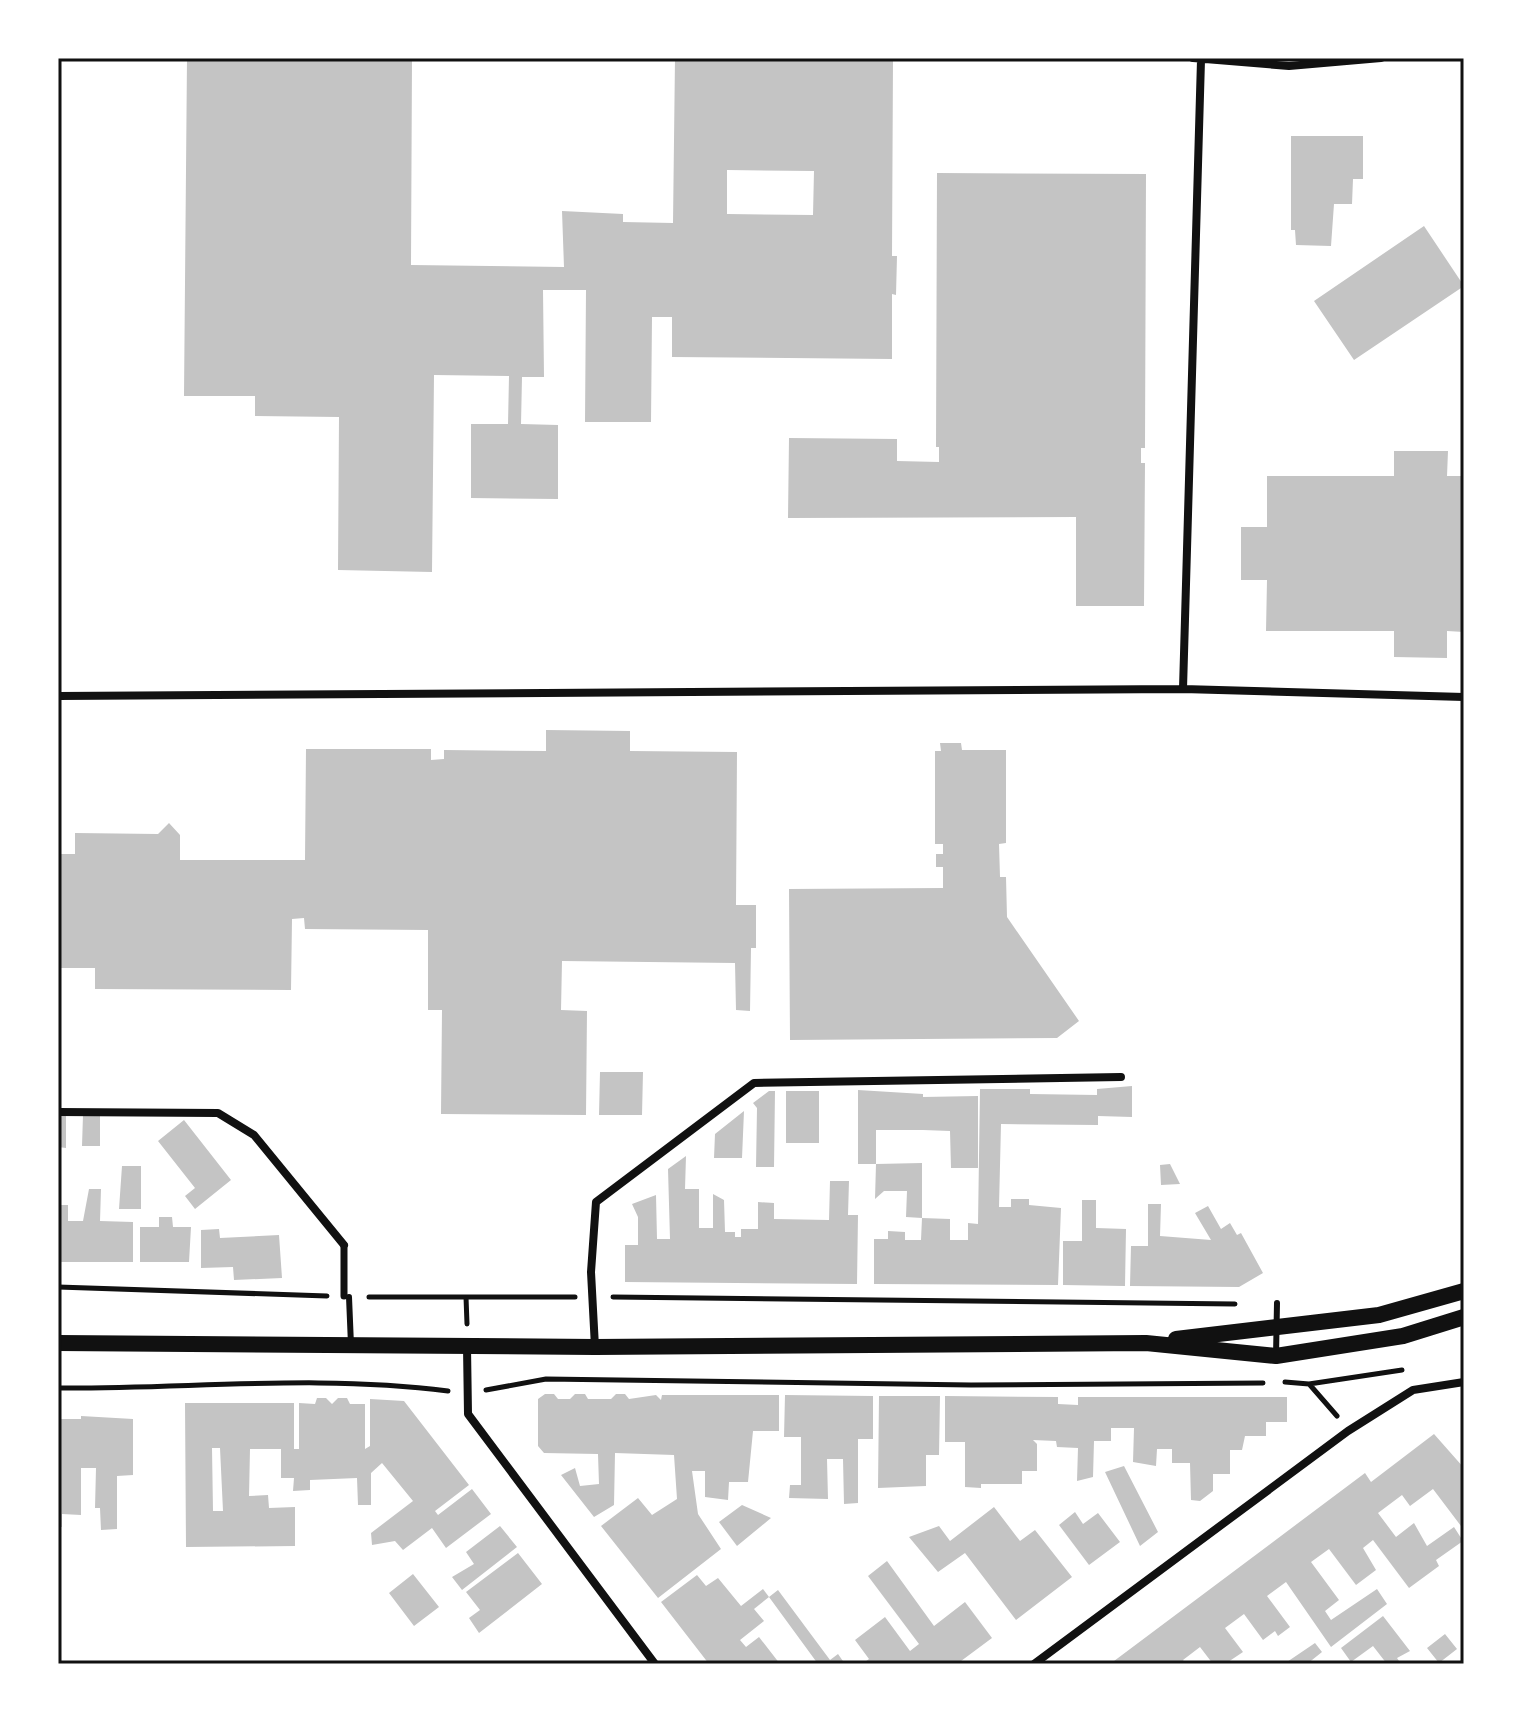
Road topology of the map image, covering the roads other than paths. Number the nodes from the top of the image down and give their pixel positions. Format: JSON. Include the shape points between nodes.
{"nodes":[{"id":1,"x":1381,"y":58,"type":"edge"},
{"id":2,"x":1197,"y":59,"type":"edge"},
{"id":3,"x":1183,"y":689,"type":"junction"},
{"id":4,"x":58,"y":696,"type":"edge"},
{"id":5,"x":1464,"y":697,"type":"edge"},
{"id":6,"x":1121,"y":1077,"type":"dead end"},
{"id":7,"x":58,"y":1112,"type":"edge"},
{"id":8,"x":344,"y":1245,"type":"joint"},
{"id":9,"x":1464,"y":1291,"type":"edge"},
{"id":10,"x":347,"y":1296,"type":"joint"},
{"id":11,"x":1277,"y":1303,"type":"road end"},
{"id":12,"x":1464,"y":1317,"type":"edge"},
{"id":13,"x":1275,"y":1328,"type":"junction"},
{"id":14,"x":58,"y":1343,"type":"edge"},
{"id":15,"x":1146,"y":1343,"type":"junction"},
{"id":16,"x":351,"y":1345,"type":"junction"},
{"id":17,"x":467,"y":1347,"type":"junction"},
{"id":18,"x":595,"y":1347,"type":"junction"},
{"id":19,"x":1276,"y":1356,"type":"junction"},
{"id":20,"x":1462,"y":1381,"type":"edge"},
{"id":21,"x":655,"y":1664,"type":"edge"},
{"id":22,"x":1034,"y":1664,"type":"edge"}],
"edges":[{"from":1,"to":2,"type":"street","via":[[1289,66]]},
{"from":2,"to":3,"type":"street"},
{"from":3,"to":4,"type":"street"},
{"from":3,"to":5,"type":"street"},
{"from":6,"to":18,"type":"street","via":[[754,1083],[596,1202]]},
{"from":7,"to":8,"type":"street","via":[[218,1113],[254,1135]]},
{"from":8,"to":10,"type":"street"},
{"from":9,"to":13,"type":"main road","via":[[1379,1315]]},
{"from":10,"to":16,"type":"lane"},
{"from":11,"to":13,"type":"lane"},
{"from":12,"to":19,"type":"main road","via":[[1403,1336]]},
{"from":13,"to":15,"type":"main road"},
{"from":13,"to":19,"type":"lane"},
{"from":14,"to":16,"type":"main road"},
{"from":15,"to":18,"type":"main road"},
{"from":15,"to":19,"type":"main road"},
{"from":16,"to":17,"type":"main road"},
{"from":17,"to":18,"type":"main road"},
{"from":17,"to":21,"type":"street","via":[[468,1414]]},
{"from":20,"to":22,"type":"street","via":[[1413,1390],[1348,1431]]}]}
